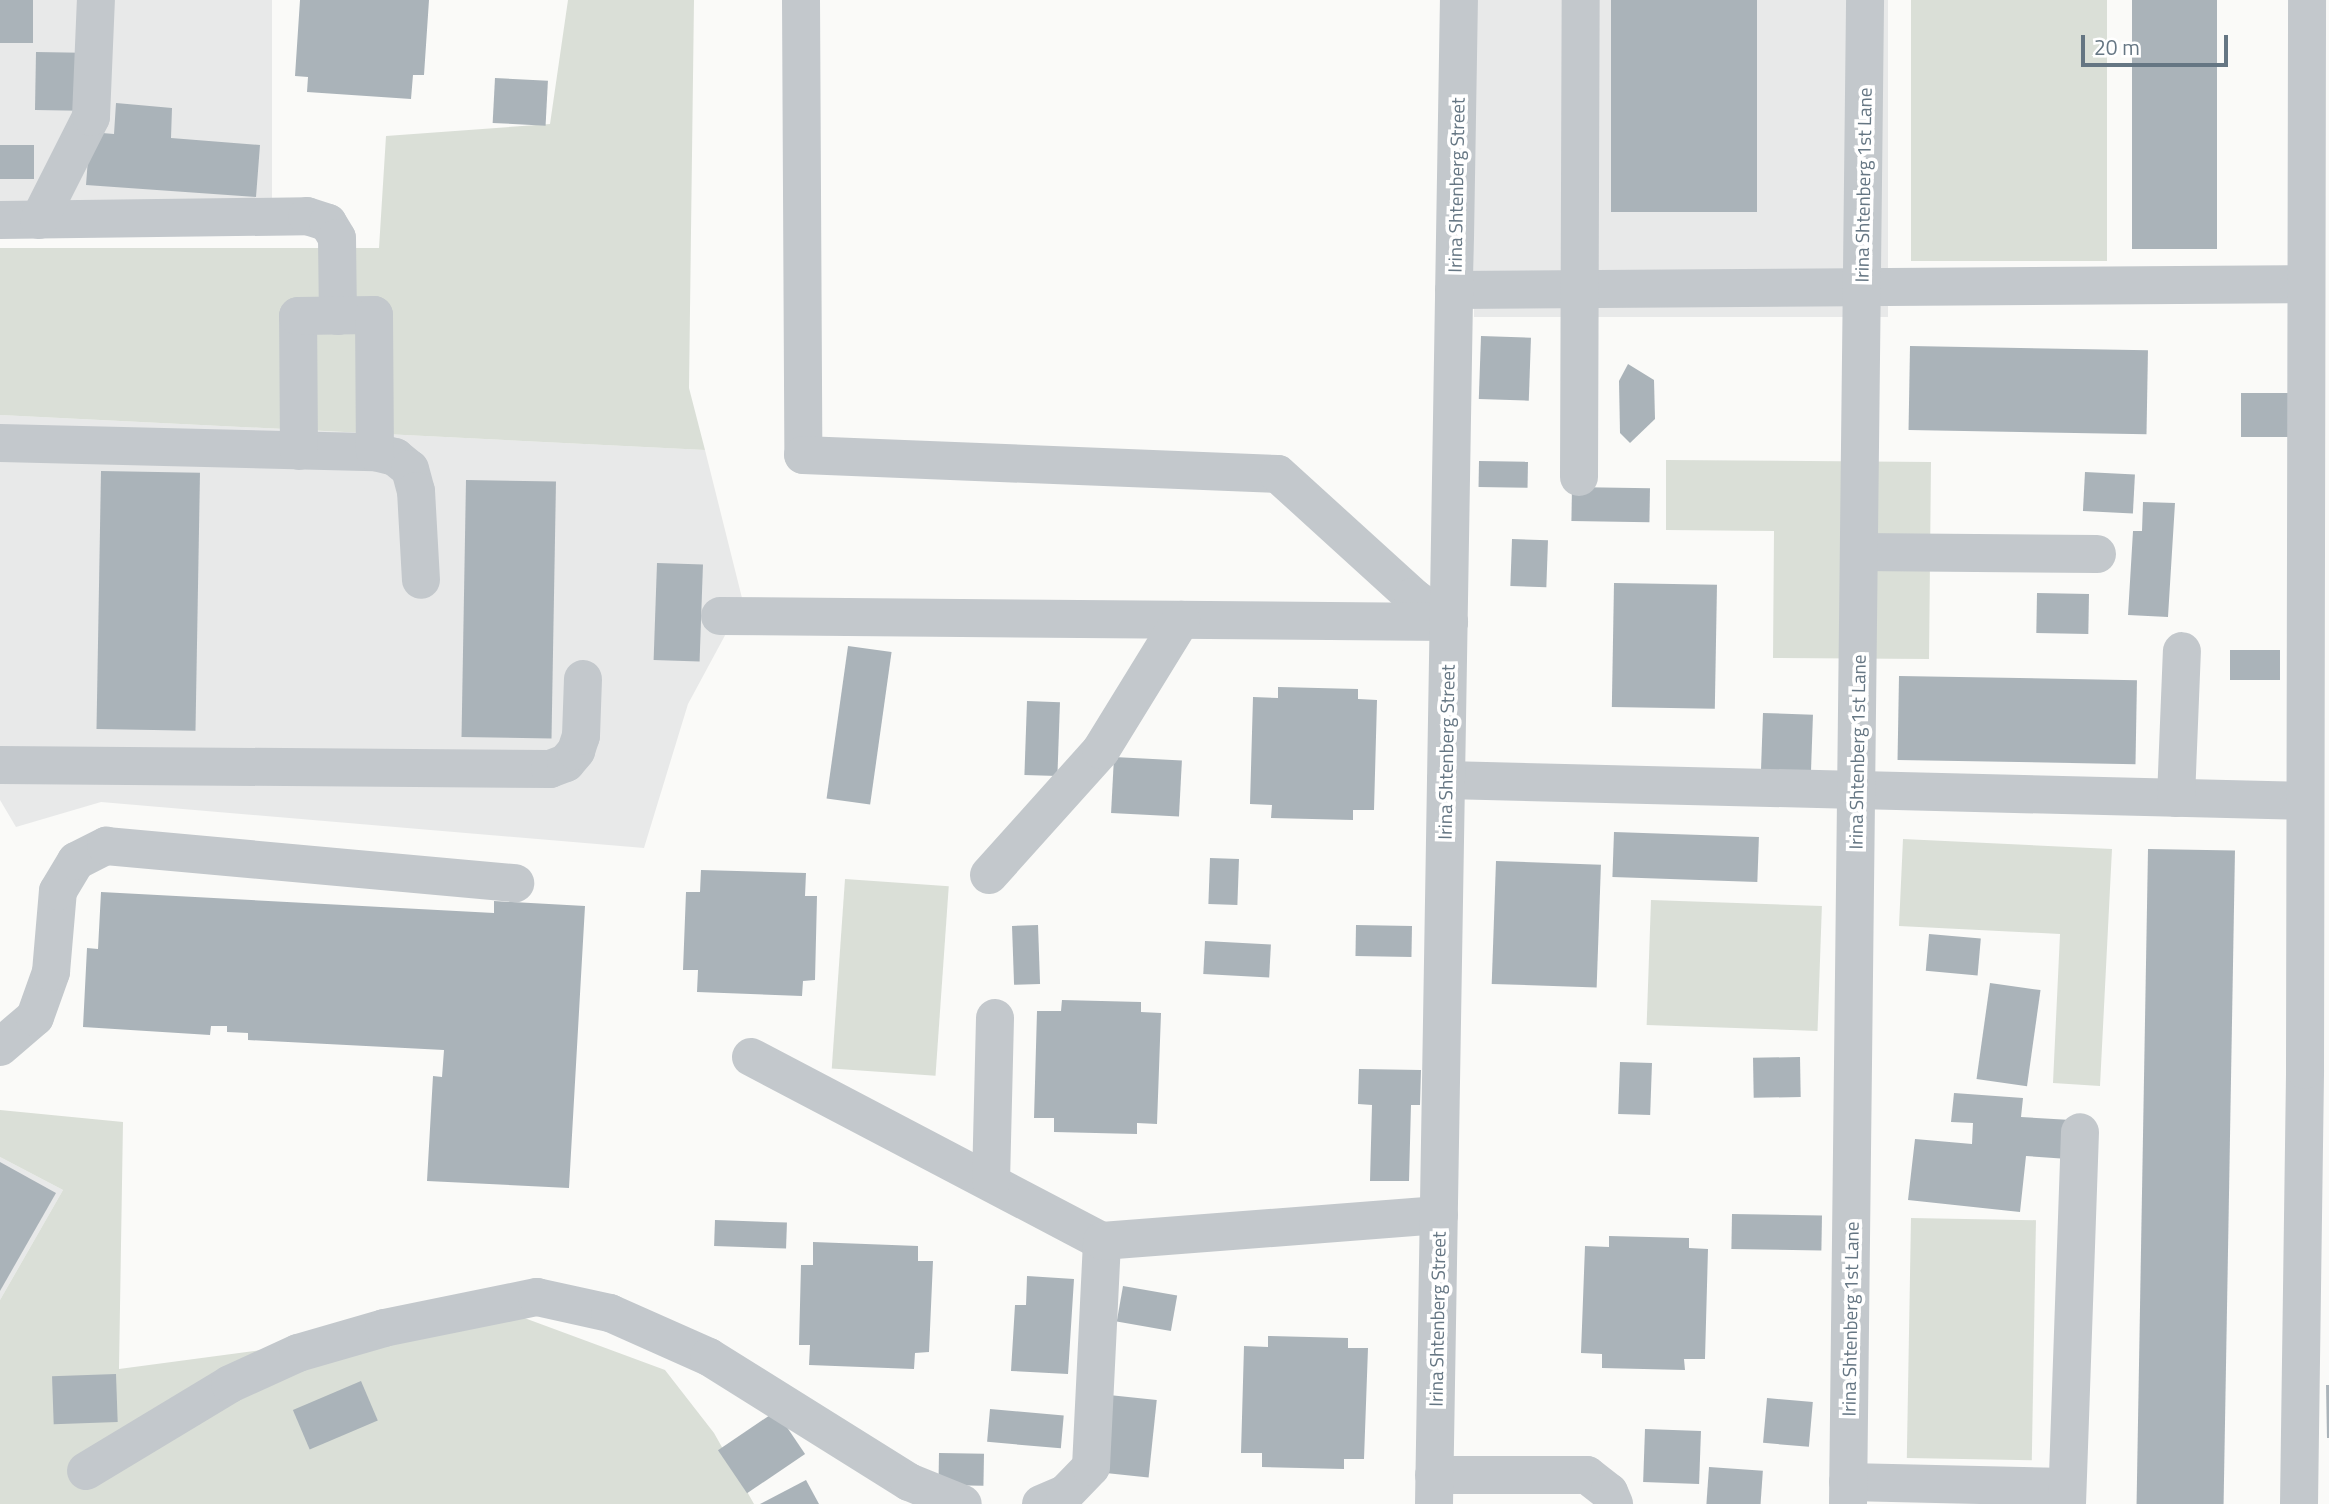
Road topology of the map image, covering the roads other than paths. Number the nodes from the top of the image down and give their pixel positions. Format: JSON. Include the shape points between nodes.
{"nodes":[{"id":1,"x":96,"y":0,"type":"edge"},
{"id":2,"x":801,"y":0,"type":"edge"},
{"id":3,"x":1459,"y":0,"type":"edge"},
{"id":4,"x":1581,"y":0,"type":"edge"},
{"id":5,"x":1866,"y":0,"type":"edge"},
{"id":6,"x":2307,"y":0,"type":"edge"},
{"id":7,"x":0,"y":220,"type":"edge"},
{"id":8,"x":39,"y":220,"type":"junction"},
{"id":9,"x":2306,"y":284,"type":"junction"},
{"id":10,"x":1862,"y":288,"type":"junction"},
{"id":11,"x":1454,"y":290,"type":"junction"},
{"id":12,"x":1579,"y":290,"type":"junction"},
{"id":13,"x":338,"y":316,"type":"junction"},
{"id":14,"x":0,"y":443,"type":"edge"},
{"id":15,"x":299,"y":451,"type":"junction"},
{"id":16,"x":375,"y":452,"type":"junction"},
{"id":17,"x":1579,"y":477,"type":"dead end"},
{"id":18,"x":1859,"y":552,"type":"junction"},
{"id":19,"x":2097,"y":554,"type":"dead end"},
{"id":20,"x":421,"y":580,"type":"dead end"},
{"id":21,"x":720,"y":616,"type":"dead end"},
{"id":22,"x":1181,"y":620,"type":"junction"},
{"id":23,"x":1449,"y":622,"type":"junction"},
{"id":24,"x":2182,"y":650,"type":"dead end"},
{"id":25,"x":583,"y":679,"type":"dead end"},
{"id":26,"x":0,"y":765,"type":"edge"},
{"id":27,"x":1446,"y":780,"type":"junction"},
{"id":28,"x":1856,"y":792,"type":"junction"},
{"id":29,"x":2176,"y":798,"type":"junction"},
{"id":30,"x":2305,"y":801,"type":"junction"},
{"id":31,"x":989,"y":875,"type":"dead end"},
{"id":32,"x":515,"y":883,"type":"dead end"},
{"id":33,"x":995,"y":1018,"type":"dead end"},
{"id":34,"x":0,"y":1047,"type":"edge"},
{"id":35,"x":751,"y":1057,"type":"dead end"},
{"id":36,"x":2317,"y":1070,"type":"edge"},
{"id":37,"x":2080,"y":1132,"type":"dead end"},
{"id":38,"x":991,"y":1182,"type":"junction"},
{"id":39,"x":1439,"y":1215,"type":"junction"},
{"id":40,"x":1102,"y":1241,"type":"junction"},
{"id":41,"x":86,"y":1471,"type":"dead end"},
{"id":42,"x":1434,"y":1489,"type":"edge"},
{"id":43,"x":1848,"y":1493,"type":"edge"},
{"id":44,"x":2067,"y":1495,"type":"edge"},
{"id":45,"x":962,"y":1504,"type":"edge"},
{"id":46,"x":1041,"y":1504,"type":"edge"},
{"id":47,"x":1614,"y":1504,"type":"edge"},
{"id":48,"x":2299,"y":1504,"type":"edge"}],
"edges":[{"from":1,"to":8,"type":"lane","via":[[91,117]]},
{"from":2,"to":23,"type":"lane","via":[[803,455],[1278,474],[1413,597]]},
{"from":3,"to":11,"type":"lane","name":"Irina Shtenberg Street"},
{"from":4,"to":12,"type":"lane"},
{"from":5,"to":10,"type":"lane","name":"Irina Shtenberg 1st Lane"},
{"from":6,"to":9,"type":"lane"},
{"from":7,"to":8,"type":"lane"},
{"from":8,"to":13,"type":"lane","via":[[307,216],[328,223],[337,238]]},
{"from":9,"to":10,"type":"lane"},
{"from":9,"to":30,"type":"lane"},
{"from":10,"to":12,"type":"lane"},
{"from":10,"to":18,"type":"lane","name":"Irina Shtenberg 1st Lane"},
{"from":11,"to":12,"type":"lane"},
{"from":11,"to":23,"type":"lane","name":"Irina Shtenberg Street"},
{"from":12,"to":17,"type":"lane"},
{"from":13,"to":15,"type":"lane","via":[[298,316]]},
{"from":13,"to":16,"type":"lane","via":[[374,315]]},
{"from":14,"to":15,"type":"lane"},
{"from":15,"to":16,"type":"lane"},
{"from":16,"to":20,"type":"lane","via":[[395,457],[410,469],[416,491]]},
{"from":18,"to":19,"type":"lane"},
{"from":18,"to":28,"type":"lane","name":"Irina Shtenberg 1st Lane"},
{"from":21,"to":22,"type":"lane"},
{"from":22,"to":23,"type":"lane"},
{"from":22,"to":31,"type":"lane","via":[[1101,750]]},
{"from":23,"to":27,"type":"lane","name":"Irina Shtenberg Street"},
{"from":24,"to":29,"type":"lane"},
{"from":25,"to":26,"type":"lane","via":[[581,736],[576,751],[566,763],[551,769]]},
{"from":27,"to":28,"type":"lane"},
{"from":27,"to":39,"type":"lane","name":"Irina Shtenberg Street"},
{"from":28,"to":29,"type":"lane"},
{"from":28,"to":43,"type":"lane","name":"Irina Shtenberg 1st Lane"},
{"from":29,"to":30,"type":"lane"},
{"from":30,"to":36,"type":"lane"},
{"from":32,"to":34,"type":"lane","via":[[106,846],[76,861],[58,891],[51,972],[35,1017]]},
{"from":33,"to":38,"type":"lane"},
{"from":35,"to":38,"type":"lane"},
{"from":36,"to":48,"type":"lane"},
{"from":37,"to":44,"type":"lane"},
{"from":38,"to":40,"type":"lane"},
{"from":39,"to":40,"type":"lane"},
{"from":39,"to":42,"type":"lane","name":"Irina Shtenberg Street"},
{"from":40,"to":46,"type":"lane","via":[[1091,1467],[1065,1494]]},
{"from":41,"to":45,"type":"lane","via":[[230,1384],[298,1353],[384,1328],[537,1297],[610,1313],[709,1357],[909,1482]]},
{"from":42,"to":47,"type":"lane","via":[[1587,1475],[1609,1492]]},
{"from":43,"to":44,"type":"lane"}]}
